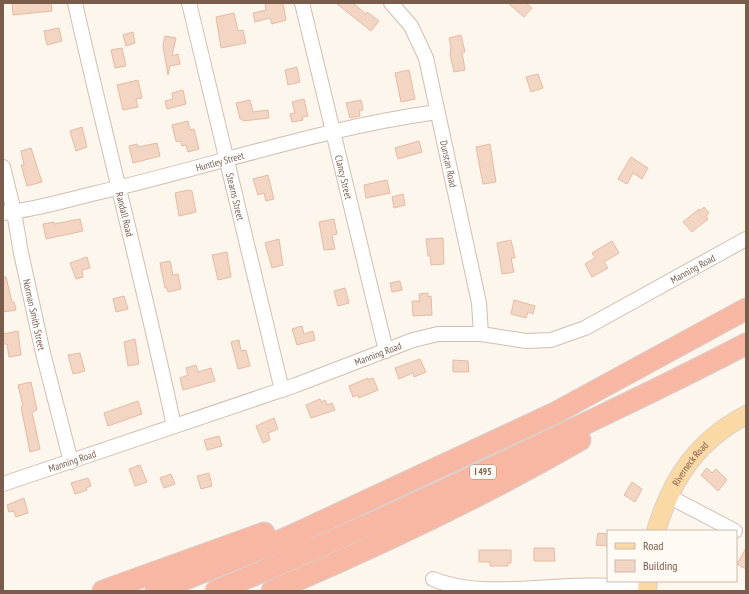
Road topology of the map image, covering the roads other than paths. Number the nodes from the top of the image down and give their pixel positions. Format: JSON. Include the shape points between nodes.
{"nodes":[{"id":1,"x":75,"y":3,"type":"edge"},
{"id":2,"x":189,"y":3,"type":"edge"},
{"id":3,"x":302,"y":3,"type":"edge"},
{"id":4,"x":391,"y":3,"type":"edge"},
{"id":5,"x":437,"y":112,"type":"junction"},
{"id":6,"x":334,"y":132,"type":"junction"},
{"id":7,"x":226,"y":160,"type":"junction"},
{"id":8,"x":3,"y":167,"type":"edge"},
{"id":9,"x":118,"y":188,"type":"junction"},
{"id":10,"x":9,"y":213,"type":"edge"},
{"id":11,"x":746,"y":239,"type":"edge"},
{"id":12,"x":746,"y":310,"type":"edge"},
{"id":13,"x":481,"y":334,"type":"junction"},
{"id":14,"x":746,"y":345,"type":"edge"},
{"id":15,"x":386,"y":351,"type":"junction"},
{"id":16,"x":282,"y":390,"type":"junction"},
{"id":17,"x":746,"y":415,"type":"edge"},
{"id":18,"x":174,"y":426,"type":"junction"},
{"id":19,"x":70,"y":462,"type":"junction"},
{"id":20,"x":445,"y":466,"type":"junction"},
{"id":21,"x":3,"y":484,"type":"edge"},
{"id":22,"x":668,"y":496,"type":"junction"},
{"id":23,"x":656,"y":530,"type":"edge"},
{"id":24,"x":734,"y":530,"type":"edge"},
{"id":25,"x":737,"y":532,"type":"edge"},
{"id":26,"x":746,"y":537,"type":"edge"},
{"id":27,"x":433,"y":579,"type":"dead end"},
{"id":28,"x":648,"y":587,"type":"edge"},
{"id":29,"x":103,"y":591,"type":"edge"},
{"id":30,"x":156,"y":591,"type":"edge"},
{"id":31,"x":216,"y":591,"type":"edge"},
{"id":32,"x":272,"y":591,"type":"edge"}],
"edges":[{"from":1,"to":9,"type":"street","name":"Randall Road"},
{"from":2,"to":7,"type":"street","name":"Stearns Street"},
{"from":3,"to":6,"type":"street","name":"Clancy Street"},
{"from":4,"to":5,"type":"street","name":"Dunstan Road","via":[[405,18],[421,46]]},
{"from":5,"to":6,"type":"street","name":"Huntley Street","via":[[385,120]]},
{"from":5,"to":13,"type":"street","name":"Dunstan Road","via":[[479,304]]},
{"from":6,"to":7,"type":"street","name":"Huntley Street"},
{"from":6,"to":15,"type":"street","name":"Clancy Street"},
{"from":7,"to":9,"type":"street","name":"Huntley Street"},
{"from":7,"to":16,"type":"street","name":"Stearns Street"},
{"from":8,"to":10,"type":"street","name":"Norman Smith Street"},
{"from":9,"to":10,"type":"street","name":"Huntley Street"},
{"from":9,"to":18,"type":"street","name":"Randall Road","via":[[151,317]]},
{"from":10,"to":19,"type":"street","name":"Norman Smith Street","via":[[21,253]]},
{"from":11,"to":13,"type":"street","name":"Manning Road","via":[[585,328],[550,340],[526,341]]},
{"from":12,"to":20,"type":"highway","number":"I 495","via":[[555,413]]},
{"from":13,"to":15,"type":"street","name":"Manning Road","via":[[438,334]]},
{"from":14,"to":31,"type":"highway","number":"I 495","via":[[409,507]]},
{"from":14,"to":32,"type":"highway","via":[[516,477],[417,526]]},
{"from":15,"to":16,"type":"street","name":"Manning Road"},
{"from":16,"to":18,"type":"street","name":"Manning Road"},
{"from":17,"to":22,"type":"main road","name":"Riverneck Road","via":[[729,424],[701,447],[683,469]]},
{"from":18,"to":19,"type":"street","name":"Manning Road"},
{"from":19,"to":21,"type":"street","name":"Manning Road"},
{"from":20,"to":29,"type":"highway"},
{"from":20,"to":30,"type":"highway","number":"I 495","via":[[289,537]]},
{"from":22,"to":23,"type":"main road","name":"Riverneck Road"},
{"from":22,"to":24,"type":"street"},
{"from":25,"to":26,"type":"street"},
{"from":27,"to":28,"type":"street","via":[[445,585],[470,590],[607,585]]}]}
